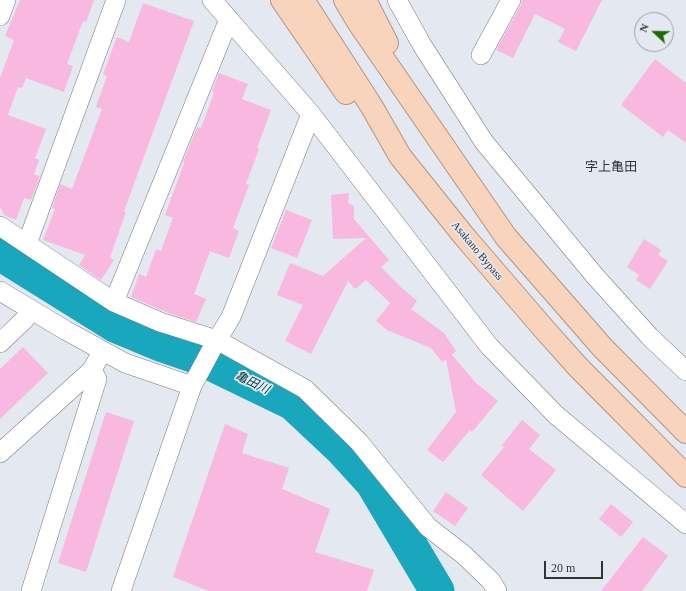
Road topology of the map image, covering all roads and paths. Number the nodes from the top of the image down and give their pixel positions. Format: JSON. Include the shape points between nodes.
{"nodes":[{"id":1,"x":6,"y":0,"type":"edge"},
{"id":2,"x":116,"y":0,"type":"edge"},
{"id":3,"x":212,"y":0,"type":"edge"},
{"id":4,"x":282,"y":0,"type":"edge"},
{"id":5,"x":303,"y":0,"type":"edge"},
{"id":6,"x":345,"y":0,"type":"edge"},
{"id":7,"x":364,"y":0,"type":"edge"},
{"id":8,"x":397,"y":0,"type":"edge"},
{"id":9,"x":511,"y":0,"type":"edge"},
{"id":10,"x":0,"y":16,"type":"edge"},
{"id":11,"x":229,"y":19,"type":"junction"},
{"id":12,"x":481,"y":55,"type":"dead end"},
{"id":13,"x":311,"y":114,"type":"junction"},
{"id":14,"x":433,"y":131,"type":"junction"},
{"id":15,"x":400,"y":156,"type":"junction"},
{"id":16,"x":0,"y":226,"type":"edge"},
{"id":17,"x":27,"y":244,"type":"junction"},
{"id":18,"x":0,"y":291,"type":"edge"},
{"id":19,"x":114,"y":302,"type":"junction"},
{"id":20,"x":32,"y":310,"type":"junction"},
{"id":21,"x":0,"y":343,"type":"edge"},
{"id":22,"x":215,"y":343,"type":"junction"},
{"id":23,"x":103,"y":350,"type":"junction"},
{"id":24,"x":92,"y":370,"type":"junction"},
{"id":25,"x":686,"y":371,"type":"edge"},
{"id":26,"x":192,"y":386,"type":"junction"},
{"id":27,"x":686,"y":432,"type":"edge"},
{"id":28,"x":0,"y":453,"type":"edge"},
{"id":29,"x":686,"y":476,"type":"edge"},
{"id":30,"x":686,"y":524,"type":"edge"},
{"id":31,"x":31,"y":591,"type":"edge"},
{"id":32,"x":121,"y":591,"type":"edge"},
{"id":33,"x":498,"y":591,"type":"edge"}],
"edges":[{"from":1,"to":10,"type":"street"},
{"from":2,"to":17,"type":"street"},
{"from":3,"to":11,"type":"street"},
{"from":4,"to":15,"type":"highway","via":[[360,115]]},
{"from":5,"to":15,"type":"highway","name":"Asakano Bypass","via":[[372,107]]},
{"from":6,"to":14,"type":"highway"},
{"from":7,"to":14,"type":"highway"},
{"from":8,"to":25,"type":"street","via":[[422,45],[484,142],[595,276],[650,337]]},
{"from":9,"to":12,"type":"street"},
{"from":11,"to":13,"type":"street"},
{"from":11,"to":19,"type":"street"},
{"from":13,"to":22,"type":"street","via":[[231,317]]},
{"from":13,"to":30,"type":"street","via":[[488,346],[556,415]]},
{"from":14,"to":27,"type":"highway","via":[[506,237],[602,347]]},
{"from":15,"to":29,"type":"highway","name":"Asakano Bypass","via":[[544,329]]},
{"from":16,"to":17,"type":"street"},
{"from":17,"to":19,"type":"street"},
{"from":18,"to":20,"type":"street"},
{"from":19,"to":22,"type":"street"},
{"from":20,"to":21,"type":"street"},
{"from":20,"to":23,"type":"street"},
{"from":22,"to":26,"type":"street"},
{"from":22,"to":33,"type":"street","via":[[305,389],[359,442],[428,527],[464,555]]},
{"from":23,"to":24,"type":"street"},
{"from":23,"to":26,"type":"street","via":[[125,363]]},
{"from":24,"to":28,"type":"street"},
{"from":24,"to":31,"type":"street","via":[[97,379]]},
{"from":26,"to":32,"type":"street"}]}
